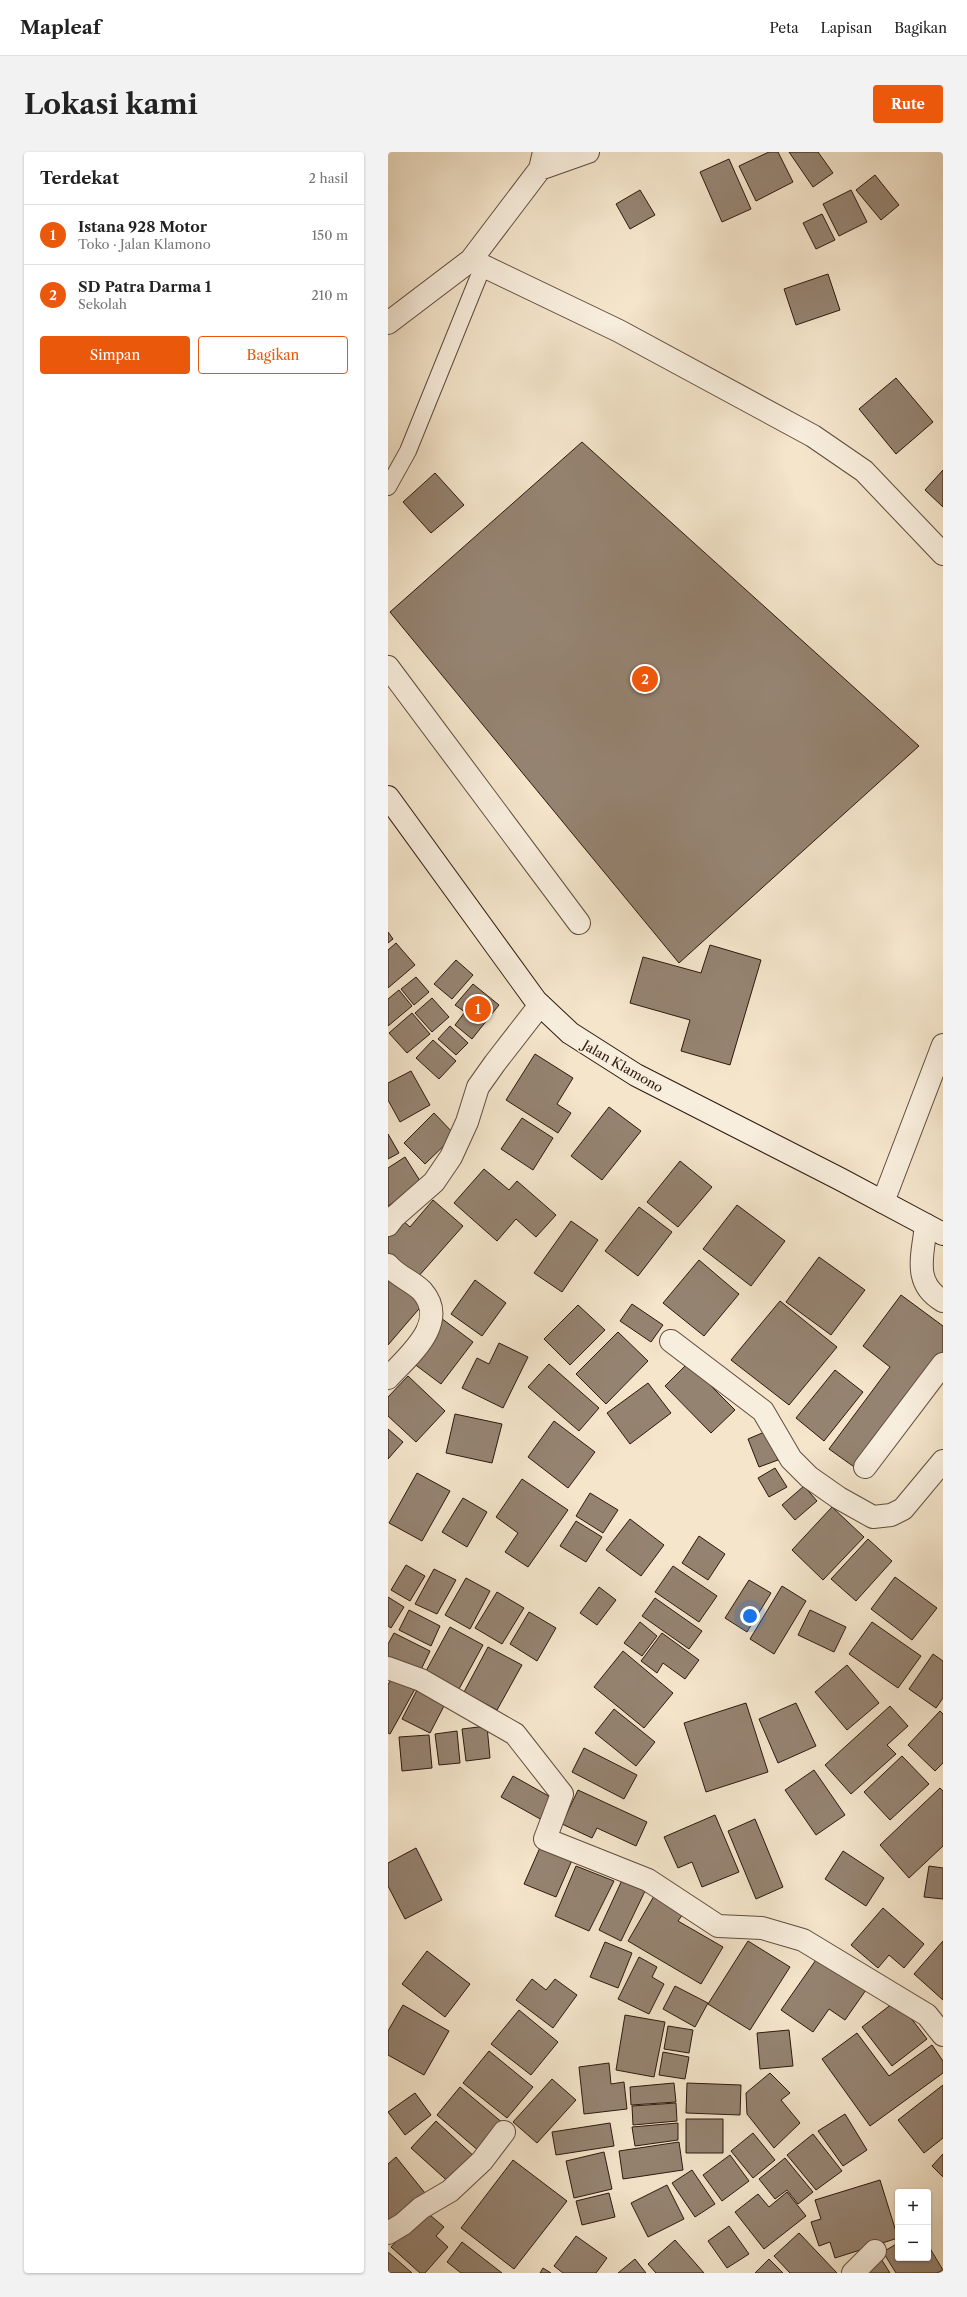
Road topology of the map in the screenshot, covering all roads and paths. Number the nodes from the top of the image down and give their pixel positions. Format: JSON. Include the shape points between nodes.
{"nodes":[{"id":1,"x":588,"y":152,"type":"edge"},
{"id":2,"x":542,"y":160,"type":"edge"},
{"id":3,"x":477,"y":263,"type":"junction"},
{"id":4,"x":388,"y":323,"type":"edge"},
{"id":5,"x":388,"y":487,"type":"edge"},
{"id":6,"x":943,"y":554,"type":"edge"},
{"id":7,"x":388,"y":667,"type":"edge"},
{"id":8,"x":388,"y":797,"type":"edge"},
{"id":9,"x":579,"y":923,"type":"dead end"},
{"id":10,"x":540,"y":1006,"type":"junction"},
{"id":11,"x":943,"y":1045,"type":"edge"},
{"id":12,"x":883,"y":1202,"type":"junction"},
{"id":13,"x":388,"y":1225,"type":"edge"},
{"id":14,"x":935,"y":1230,"type":"edge"},
{"id":15,"x":388,"y":1265,"type":"edge"},
{"id":16,"x":943,"y":1301,"type":"edge"},
{"id":17,"x":672,"y":1341,"type":"dead end"},
{"id":18,"x":943,"y":1364,"type":"edge"},
{"id":19,"x":388,"y":1378,"type":"edge"},
{"id":20,"x":943,"y":1460,"type":"edge"},
{"id":21,"x":865,"y":1467,"type":"dead end"},
{"id":22,"x":388,"y":1668,"type":"edge"},
{"id":23,"x":943,"y":2034,"type":"edge"},
{"id":24,"x":504,"y":2132,"type":"dead end"},
{"id":25,"x":388,"y":2233,"type":"edge"},
{"id":26,"x":875,"y":2251,"type":"dead end"},
{"id":27,"x":853,"y":2273,"type":"edge"}],
"edges":[{"from":1,"to":2,"type":"street"},
{"from":2,"to":3,"type":"street"},
{"from":3,"to":4,"type":"street"},
{"from":3,"to":5,"type":"lane","via":[[408,451]]},
{"from":3,"to":6,"type":"street","via":[[619,331],[813,436],[864,471]]},
{"from":7,"to":9,"type":"street"},
{"from":8,"to":10,"type":"street","name":"Jalan Klamono"},
{"from":10,"to":12,"type":"street","name":"Jalan Klamono","via":[[582,1042],[636,1075]]},
{"from":10,"to":13,"type":"street","via":[[478,1087],[467,1122],[451,1158],[434,1182]]},
{"from":11,"to":12,"type":"street"},
{"from":12,"to":14,"type":"street","name":"Jalan Klamono"},
{"from":14,"to":16,"type":"street","via":[[922,1273],[924,1284],[931,1294]]},
{"from":15,"to":19,"type":"street","via":[[422,1291],[431,1308],[431,1324],[420,1342]]},
{"from":17,"to":20,"type":"street","via":[[763,1411],[791,1459],[808,1477],[872,1517],[891,1515],[903,1509]]},
{"from":18,"to":21,"type":"street"},
{"from":22,"to":23,"type":"street","via":[[421,1680],[515,1734],[562,1794],[545,1839],[648,1880],[718,1926],[762,1928],[803,1940],[927,2015]]},
{"from":24,"to":25,"type":"street","via":[[482,2161],[450,2191],[421,2208]]},
{"from":26,"to":27,"type":"street"}]}
